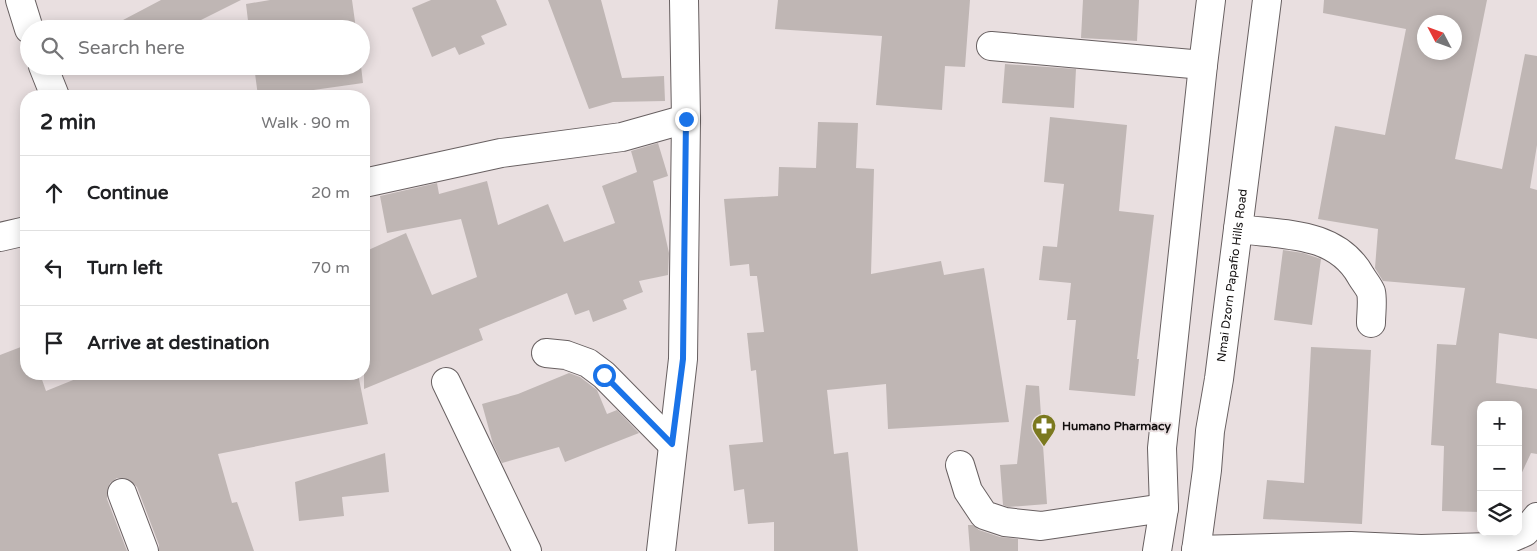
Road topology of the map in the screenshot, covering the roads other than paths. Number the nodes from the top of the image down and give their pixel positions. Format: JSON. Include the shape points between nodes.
{"nodes":[{"id":1,"x":20,"y":0,"type":"edge"},
{"id":2,"x":684,"y":0,"type":"edge"},
{"id":3,"x":1211,"y":0,"type":"edge"},
{"id":4,"x":1267,"y":0,"type":"edge"},
{"id":5,"x":26,"y":20,"type":"edge"},
{"id":6,"x":991,"y":46,"type":"dead end"},
{"id":7,"x":1202,"y":65,"type":"junction"},
{"id":8,"x":47,"y":75,"type":"edge"},
{"id":9,"x":53,"y":90,"type":"edge"},
{"id":10,"x":686,"y":119,"type":"junction"},
{"id":11,"x":370,"y":182,"type":"edge"},
{"id":12,"x":1238,"y":230,"type":"junction"},
{"id":13,"x":20,"y":232,"type":"edge"},
{"id":14,"x":0,"y":237,"type":"edge"},
{"id":15,"x":1371,"y":323,"type":"dead end"},
{"id":16,"x":546,"y":353,"type":"dead end"},
{"id":17,"x":446,"y":382,"type":"dead end"},
{"id":18,"x":672,"y":444,"type":"junction"},
{"id":19,"x":960,"y":465,"type":"dead end"},
{"id":20,"x":122,"y":493,"type":"dead end"},
{"id":21,"x":1164,"y":508,"type":"junction"},
{"id":22,"x":1537,"y":518,"type":"edge"},
{"id":23,"x":1196,"y":550,"type":"edge"},
{"id":24,"x":144,"y":551,"type":"edge"},
{"id":25,"x":527,"y":551,"type":"edge"},
{"id":26,"x":661,"y":551,"type":"edge"},
{"id":27,"x":1157,"y":551,"type":"edge"}],
"edges":[{"from":1,"to":5,"type":"street"},
{"from":2,"to":10,"type":"street"},
{"from":3,"to":7,"type":"street"},
{"from":4,"to":12,"type":"street","name":"Nmai Dzorn Papafio Hills Road"},
{"from":6,"to":7,"type":"street"},
{"from":7,"to":21,"type":"street","via":[[1162,448]]},
{"from":8,"to":9,"type":"street"},
{"from":10,"to":11,"type":"street","via":[[622,136],[501,153]]},
{"from":10,"to":18,"type":"street","via":[[683,359]]},
{"from":12,"to":15,"type":"street","via":[[1298,236],[1336,248],[1356,266],[1371,292]]},
{"from":12,"to":23,"type":"street","name":"Nmai Dzorn Papafio Hills Road"},
{"from":13,"to":14,"type":"street"},
{"from":16,"to":18,"type":"street","via":[[566,355],[588,363]]},
{"from":17,"to":25,"type":"street"},
{"from":18,"to":26,"type":"street"},
{"from":19,"to":21,"type":"street","via":[[968,491],[984,515],[1005,522],[1041,526]]},
{"from":20,"to":24,"type":"street"},
{"from":21,"to":27,"type":"street"},
{"from":22,"to":23,"type":"street","via":[[1525,532],[1490,547]]}]}
